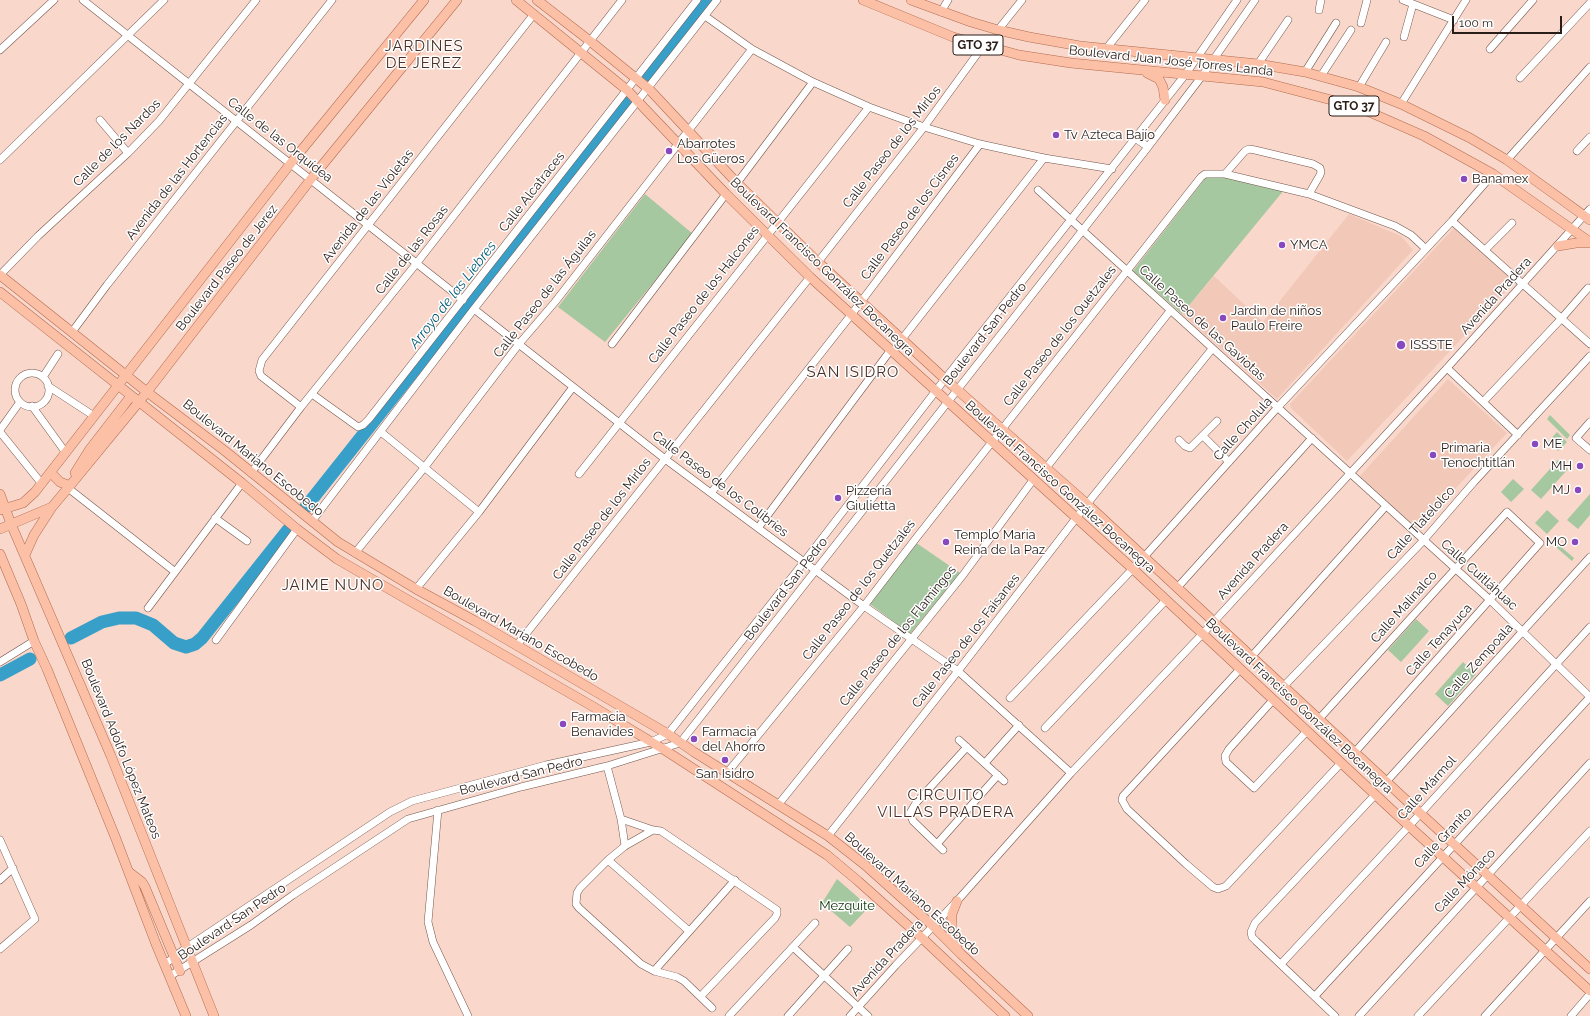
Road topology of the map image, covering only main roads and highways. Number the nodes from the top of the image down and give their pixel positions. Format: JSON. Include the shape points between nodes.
{"nodes":[{"id":1,"x":423,"y":0,"type":"edge"},
{"id":2,"x":457,"y":0,"type":"edge"},
{"id":3,"x":516,"y":0,"type":"edge"},
{"id":4,"x":537,"y":0,"type":"edge"},
{"id":5,"x":863,"y":0,"type":"edge"},
{"id":6,"x":911,"y":0,"type":"edge"},
{"id":7,"x":1141,"y":70,"type":"junction"},
{"id":8,"x":1165,"y":100,"type":"road end"},
{"id":9,"x":1588,"y":215,"type":"edge"},
{"id":10,"x":1590,"y":243,"type":"edge"},
{"id":11,"x":1558,"y":246,"type":"road end"},
{"id":12,"x":0,"y":275,"type":"edge"},
{"id":13,"x":0,"y":292,"type":"edge"},
{"id":14,"x":127,"y":375,"type":"junction"},
{"id":15,"x":118,"y":385,"type":"junction"},
{"id":16,"x":147,"y":392,"type":"junction"},
{"id":17,"x":135,"y":399,"type":"junction"},
{"id":18,"x":66,"y":453,"type":"junction"},
{"id":19,"x":81,"y":462,"type":"junction"},
{"id":20,"x":51,"y":473,"type":"junction"},
{"id":21,"x":70,"y":486,"type":"junction"},
{"id":22,"x":0,"y":494,"type":"edge"},
{"id":23,"x":52,"y":506,"type":"junction"},
{"id":24,"x":3,"y":509,"type":"edge"},
{"id":25,"x":12,"y":524,"type":"junction"},
{"id":26,"x":0,"y":527,"type":"edge"},
{"id":27,"x":0,"y":554,"type":"edge"},
{"id":28,"x":26,"y":555,"type":"junction"},
{"id":29,"x":129,"y":872,"type":"junction"},
{"id":30,"x":957,"y":902,"type":"road end"},
{"id":31,"x":961,"y":954,"type":"junction"},
{"id":32,"x":1590,"y":969,"type":"edge"},
{"id":33,"x":180,"y":971,"type":"road end"},
{"id":34,"x":1590,"y":992,"type":"edge"},
{"id":35,"x":186,"y":1016,"type":"edge"},
{"id":36,"x":214,"y":1016,"type":"edge"},
{"id":37,"x":1005,"y":1016,"type":"edge"},
{"id":38,"x":1028,"y":1016,"type":"edge"}],
"edges":[{"from":1,"to":14,"type":"main road","name":"Boulevard Paseo de Jerez","via":[[291,163]]},
{"from":2,"to":16,"type":"main road","name":"Boulevard Paseo de Jerez","via":[[311,180]]},
{"from":3,"to":34,"type":"main road","name":"Boulevard Francisco González Bocanegra","via":[[627,90],[677,145],[810,277],[1166,600]]},
{"from":4,"to":32,"type":"main road","name":"Boulevard Francisco González Bocanegra","via":[[648,89],[737,183],[818,262],[957,390],[1087,504]]},
{"from":5,"to":7,"type":"main road","name":"Boulevard Juan José Torres Landa","number":"GTO 37","via":[[926,27],[1019,56]]},
{"from":6,"to":9,"type":"main road","name":"Boulevard Juan José Torres Landa","number":"GTO 37","via":[[998,30],[1043,39],[1106,49],[1258,64],[1305,72],[1358,87],[1401,104],[1470,138]]},
{"from":7,"to":8,"type":"main road","via":[[1159,79]]},
{"from":7,"to":10,"type":"main road","name":"Boulevard Juan José Torres Landa","number":"GTO 37","via":[[1263,82],[1366,111],[1424,136],[1493,174]]},
{"from":10,"to":11,"type":"main road"},
{"from":12,"to":14,"type":"main road","name":"Boulevard Mariano Escobedo"},
{"from":13,"to":15,"type":"main road","name":"Boulevard Mariano Escobedo"},
{"from":14,"to":15,"type":"main road","name":"Boulevard Paseo de Jerez"},
{"from":14,"to":16,"type":"main road","name":"Boulevard Mariano Escobedo"},
{"from":15,"to":17,"type":"main road","name":"Boulevard Mariano Escobedo"},
{"from":15,"to":18,"type":"main road","name":"Boulevard Paseo de Jerez"},
{"from":16,"to":17,"type":"main road","name":"Boulevard Paseo de Jerez"},
{"from":16,"to":31,"type":"main road","name":"Boulevard Mariano Escobedo","via":[[327,534],[416,589],[668,734],[828,836],[865,865]]},
{"from":17,"to":19,"type":"main road"},
{"from":17,"to":21,"type":"main road","name":"Boulevard Paseo de Jerez"},
{"from":17,"to":37,"type":"main road","name":"Boulevard Mariano Escobedo","via":[[326,552],[663,749],[827,855],[922,938]]},
{"from":18,"to":19,"type":"main road","via":[[76,456]]},
{"from":18,"to":20,"type":"main road","name":"Boulevard Paseo de Jerez"},
{"from":19,"to":21,"type":"main road"},
{"from":20,"to":21,"type":"main road","via":[[60,482]]},
{"from":20,"to":24,"type":"main road","name":"Boulevard Paseo de Jerez","via":[[29,499]]},
{"from":21,"to":23,"type":"main road","name":"Boulevard Paseo de Jerez"},
{"from":22,"to":24,"type":"main road","name":"Boulevard Adolfo López Mateos"},
{"from":23,"to":25,"type":"main road","name":"Boulevard Paseo de Jerez"},
{"from":23,"to":28,"type":"main road","via":[[34,535]]},
{"from":24,"to":25,"type":"main road","name":"Boulevard Adolfo López Mateos"},
{"from":25,"to":26,"type":"main road","name":"Boulevard Paseo de Jerez"},
{"from":25,"to":28,"type":"main road","name":"Boulevard Adolfo López Mateos"},
{"from":27,"to":29,"type":"main road"},
{"from":28,"to":36,"type":"main road","name":"Boulevard Adolfo López Mateos"},
{"from":29,"to":33,"type":"main road","via":[[142,882]]},
{"from":29,"to":35,"type":"main road"},
{"from":30,"to":31,"type":"main road","via":[[952,914],[951,934]]},
{"from":31,"to":38,"type":"main road","name":"Boulevard Mariano Escobedo"}]}
